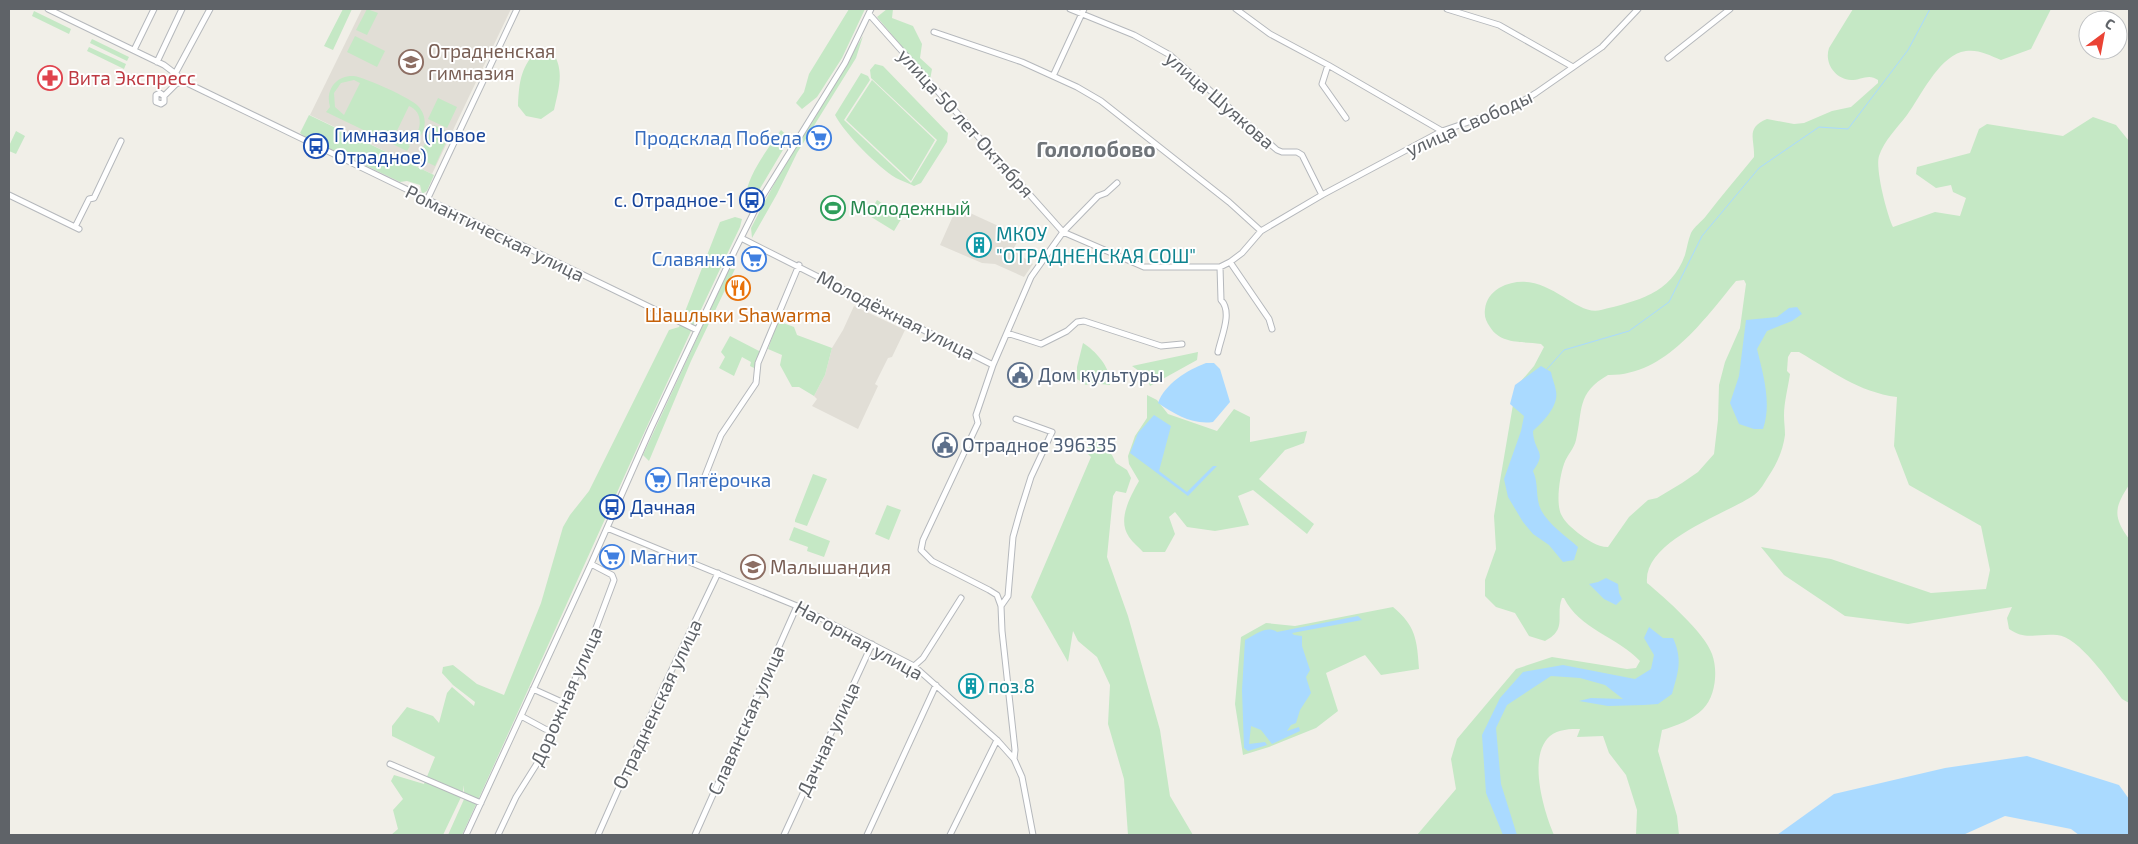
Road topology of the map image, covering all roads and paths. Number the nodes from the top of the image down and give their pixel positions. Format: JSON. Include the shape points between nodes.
{"nodes":[{"id":1,"x":48,"y":9,"type":"edge"},
{"id":2,"x":154,"y":9,"type":"edge"},
{"id":3,"x":182,"y":9,"type":"edge"},
{"id":4,"x":210,"y":9,"type":"edge"},
{"id":5,"x":517,"y":9,"type":"edge"},
{"id":6,"x":1070,"y":9,"type":"edge"},
{"id":7,"x":1236,"y":9,"type":"edge"},
{"id":8,"x":1447,"y":9,"type":"edge"},
{"id":9,"x":1730,"y":9,"type":"edge"},
{"id":10,"x":1634,"y":10,"type":"edge"},
{"id":11,"x":870,"y":11,"type":"edge"},
{"id":12,"x":1083,"y":11,"type":"edge"},
{"id":13,"x":934,"y":32,"type":"dead end"},
{"id":14,"x":134,"y":50,"type":"junction"},
{"id":15,"x":1668,"y":58,"type":"dead end"},
{"id":16,"x":157,"y":62,"type":"junction"},
{"id":17,"x":1328,"y":65,"type":"junction"},
{"id":18,"x":1573,"y":67,"type":"junction"},
{"id":19,"x":174,"y":72,"type":"junction"},
{"id":20,"x":1053,"y":76,"type":"junction"},
{"id":21,"x":184,"y":81,"type":"junction"},
{"id":22,"x":164,"y":96,"type":"dead end"},
{"id":23,"x":1346,"y":118,"type":"dead end"},
{"id":24,"x":1442,"y":131,"type":"junction"},
{"id":25,"x":121,"y":141,"type":"dead end"},
{"id":26,"x":1117,"y":183,"type":"dead end"},
{"id":27,"x":9,"y":195,"type":"edge"},
{"id":28,"x":1322,"y":195,"type":"junction"},
{"id":29,"x":427,"y":200,"type":"junction"},
{"id":30,"x":1261,"y":231,"type":"junction"},
{"id":31,"x":1063,"y":232,"type":"junction"},
{"id":32,"x":741,"y":238,"type":"junction"},
{"id":33,"x":1230,"y":262,"type":"junction"},
{"id":34,"x":799,"y":266,"type":"junction"},
{"id":35,"x":1220,"y":266,"type":"junction"},
{"id":36,"x":697,"y":330,"type":"junction"},
{"id":37,"x":1272,"y":330,"type":"dead end"},
{"id":38,"x":1007,"y":333,"type":"junction"},
{"id":39,"x":1182,"y":344,"type":"dead end"},
{"id":40,"x":1218,"y":352,"type":"dead end"},
{"id":41,"x":993,"y":365,"type":"junction"},
{"id":42,"x":1016,"y":419,"type":"dead end"},
{"id":43,"x":703,"y":481,"type":"dead end"},
{"id":44,"x":607,"y":528,"type":"junction"},
{"id":45,"x":591,"y":564,"type":"junction"},
{"id":46,"x":718,"y":573,"type":"junction"},
{"id":47,"x":961,"y":598,"type":"dead end"},
{"id":48,"x":797,"y":606,"type":"junction"},
{"id":49,"x":1002,"y":606,"type":"junction"},
{"id":50,"x":872,"y":644,"type":"junction"},
{"id":51,"x":914,"y":666,"type":"junction"},
{"id":52,"x":936,"y":685,"type":"junction"},
{"id":53,"x":533,"y":689,"type":"junction"},
{"id":54,"x":564,"y":703,"type":"junction"},
{"id":55,"x":521,"y":716,"type":"junction"},
{"id":56,"x":552,"y":731,"type":"junction"},
{"id":57,"x":997,"y":740,"type":"junction"},
{"id":58,"x":1014,"y":759,"type":"junction"},
{"id":59,"x":390,"y":764,"type":"dead end"},
{"id":60,"x":481,"y":803,"type":"junction"},
{"id":61,"x":466,"y":835,"type":"edge"},
{"id":62,"x":498,"y":835,"type":"edge"},
{"id":63,"x":598,"y":835,"type":"edge"},
{"id":64,"x":694,"y":835,"type":"edge"},
{"id":65,"x":784,"y":835,"type":"edge"},
{"id":66,"x":867,"y":835,"type":"edge"},
{"id":67,"x":950,"y":835,"type":"edge"},
{"id":68,"x":1033,"y":835,"type":"edge"}],
"edges":[{"from":1,"to":14,"type":"street"},
{"from":2,"to":14,"type":"street"},
{"from":3,"to":16,"type":"street"},
{"from":4,"to":19,"type":"street"},
{"from":5,"to":29,"type":"street"},
{"from":6,"to":12,"type":"street","name":"улица Шуякова"},
{"from":7,"to":17,"type":"street","via":[[1270,34]]},
{"from":8,"to":18,"type":"street","via":[[1499,25]]},
{"from":9,"to":15,"type":"street"},
{"from":10,"to":18,"type":"street","name":"улица Свободы","via":[[1602,47]]},
{"from":11,"to":31,"type":"street","name":"улица 50 лет Октября"},
{"from":11,"to":32,"type":"street","via":[[845,63],[759,202]]},
{"from":12,"to":20,"type":"street"},
{"from":12,"to":28,"type":"street","name":"улица Шуякова","via":[[1159,48],[1186,68],[1277,150],[1302,155]]},
{"from":13,"to":20,"type":"street"},
{"from":14,"to":16,"type":"street"},
{"from":16,"to":19,"type":"street"},
{"from":17,"to":23,"type":"street","via":[[1322,84]]},
{"from":17,"to":24,"type":"street"},
{"from":18,"to":24,"type":"street","name":"улица Свободы","via":[[1513,107]]},
{"from":19,"to":21,"type":"street","name":"Романтическая улица"},
{"from":20,"to":30,"type":"street","via":[[1101,101]]},
{"from":21,"to":22,"type":"street"},
{"from":21,"to":29,"type":"street","name":"Романтическая улица"},
{"from":24,"to":28,"type":"street","name":"улица Свободы"},
{"from":25,"to":27,"type":"street","via":[[77,228]]},
{"from":26,"to":31,"type":"street","via":[[1098,196]]},
{"from":28,"to":30,"type":"street","name":"улица Свободы"},
{"from":29,"to":36,"type":"street","name":"Романтическая улица"},
{"from":30,"to":33,"type":"street","name":"улица 50 лет Октября"},
{"from":31,"to":35,"type":"street","name":"улица 50 лет Октября","via":[[1144,267]]},
{"from":31,"to":38,"type":"street","via":[[1031,277]]},
{"from":32,"to":34,"type":"street","name":"Молодёжная улица"},
{"from":32,"to":36,"type":"street"},
{"from":33,"to":35,"type":"street","name":"улица 50 лет Октября"},
{"from":33,"to":37,"type":"street","via":[[1269,320]]},
{"from":34,"to":41,"type":"street","name":"Молодёжная улица"},
{"from":34,"to":43,"type":"street","name":"Молодёжная улица","via":[[758,363],[756,383],[721,435]]},
{"from":35,"to":40,"type":"street","via":[[1221,300],[1226,305],[1226,313]]},
{"from":36,"to":44,"type":"street"},
{"from":38,"to":39,"type":"street","via":[[1041,344],[1084,321],[1161,346]]},
{"from":38,"to":41,"type":"street"},
{"from":41,"to":49,"type":"street","via":[[976,414],[978,423],[920,550],[932,561],[997,595]]},
{"from":42,"to":49,"type":"street","via":[[1052,432],[1031,477],[1013,537],[1008,596]]},
{"from":44,"to":45,"type":"street"},
{"from":44,"to":46,"type":"street","name":"Нагорная улица"},
{"from":45,"to":53,"type":"street"},
{"from":45,"to":54,"type":"street","name":"Дорожная улица","via":[[612,575],[614,580]]},
{"from":46,"to":48,"type":"street","name":"Нагорная улица"},
{"from":46,"to":63,"type":"street","name":"Отрадненская улица"},
{"from":47,"to":51,"type":"street","via":[[923,658]]},
{"from":48,"to":50,"type":"street","name":"Нагорная улица"},
{"from":48,"to":64,"type":"street","name":"Славянская улица"},
{"from":49,"to":58,"type":"street"},
{"from":50,"to":51,"type":"street","name":"Нагорная улица"},
{"from":50,"to":65,"type":"street","name":"Дачная улица"},
{"from":51,"to":52,"type":"street","name":"Нагорная улица"},
{"from":52,"to":57,"type":"street","name":"Нагорная улица"},
{"from":52,"to":66,"type":"street"},
{"from":53,"to":54,"type":"street"},
{"from":53,"to":55,"type":"street"},
{"from":54,"to":56,"type":"street","name":"Дорожная улица"},
{"from":55,"to":56,"type":"street"},
{"from":55,"to":60,"type":"street"},
{"from":56,"to":62,"type":"street","name":"Дорожная улица"},
{"from":57,"to":58,"type":"street","name":"Нагорная улица"},
{"from":57,"to":67,"type":"street"},
{"from":58,"to":68,"type":"street","name":"Нагорная улица","via":[[1022,777]]},
{"from":59,"to":60,"type":"street"},
{"from":60,"to":61,"type":"street"}]}
